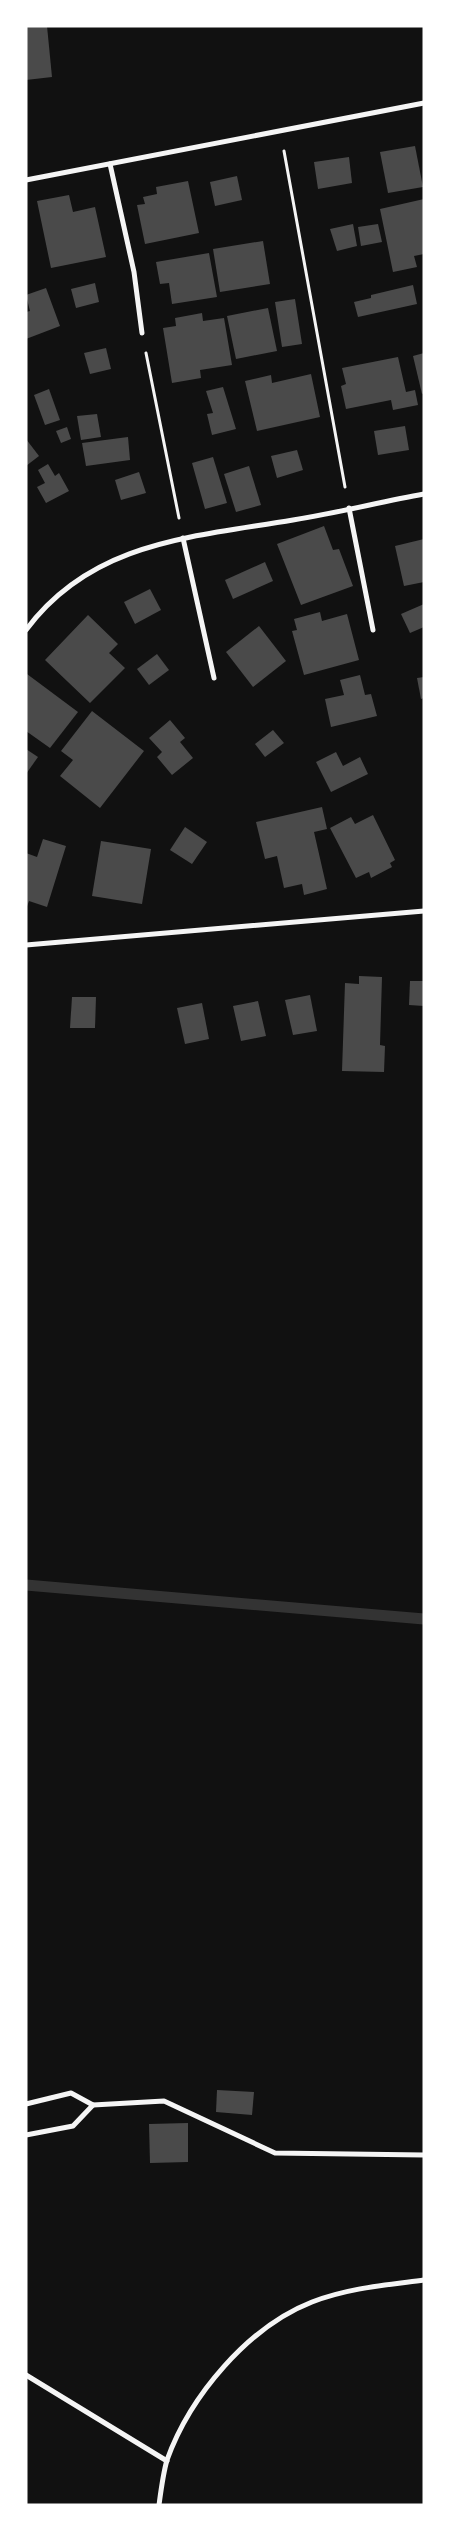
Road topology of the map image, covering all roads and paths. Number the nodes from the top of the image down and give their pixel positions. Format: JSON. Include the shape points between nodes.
{"nodes":[{"id":1,"x":424,"y":103,"type":"edge"},
{"id":2,"x":280,"y":131,"type":"junction"},
{"id":3,"x":110,"y":164,"type":"junction"},
{"id":4,"x":26,"y":180,"type":"edge"},
{"id":5,"x":142,"y":333,"type":"joint"},
{"id":6,"x":424,"y":494,"type":"edge"},
{"id":7,"x":349,"y":508,"type":"junction"},
{"id":8,"x":183,"y":538,"type":"junction"},
{"id":9,"x":29,"y":622,"type":"edge"},
{"id":10,"x":26,"y":630,"type":"edge"},
{"id":11,"x":372,"y":630,"type":"dead end"},
{"id":12,"x":214,"y":678,"type":"dead end"},
{"id":13,"x":424,"y":911,"type":"edge"},
{"id":14,"x":26,"y":945,"type":"edge"},
{"id":15,"x":26,"y":2104,"type":"edge"},
{"id":16,"x":93,"y":2105,"type":"junction"},
{"id":17,"x":26,"y":2135,"type":"edge"},
{"id":18,"x":424,"y":2155,"type":"edge"},
{"id":19,"x":424,"y":2280,"type":"edge"},
{"id":20,"x":26,"y":2375,"type":"edge"},
{"id":21,"x":167,"y":2461,"type":"junction"},
{"id":22,"x":159,"y":2505,"type":"edge"}],
"edges":[{"from":1,"to":2,"type":"street"},
{"from":2,"to":3,"type":"street"},
{"from":2,"to":7,"type":"path"},
{"from":3,"to":4,"type":"street"},
{"from":3,"to":5,"type":"street","via":[[134,272]]},
{"from":5,"to":8,"type":"path"},
{"from":6,"to":7,"type":"street"},
{"from":7,"to":8,"type":"street"},
{"from":7,"to":11,"type":"street"},
{"from":8,"to":9,"type":"street","via":[[117,557],[97,567]]},
{"from":8,"to":12,"type":"street"},
{"from":9,"to":10,"type":"street"},
{"from":13,"to":14,"type":"street"},
{"from":15,"to":16,"type":"street","via":[[71,2093]]},
{"from":16,"to":17,"type":"street","via":[[73,2126]]},
{"from":16,"to":18,"type":"street","via":[[164,2101],[275,2153]]},
{"from":19,"to":21,"type":"street","via":[[345,2292],[311,2302],[277,2321],[241,2350],[211,2382],[185,2421]]},
{"from":20,"to":21,"type":"street"},
{"from":21,"to":22,"type":"street"}]}
